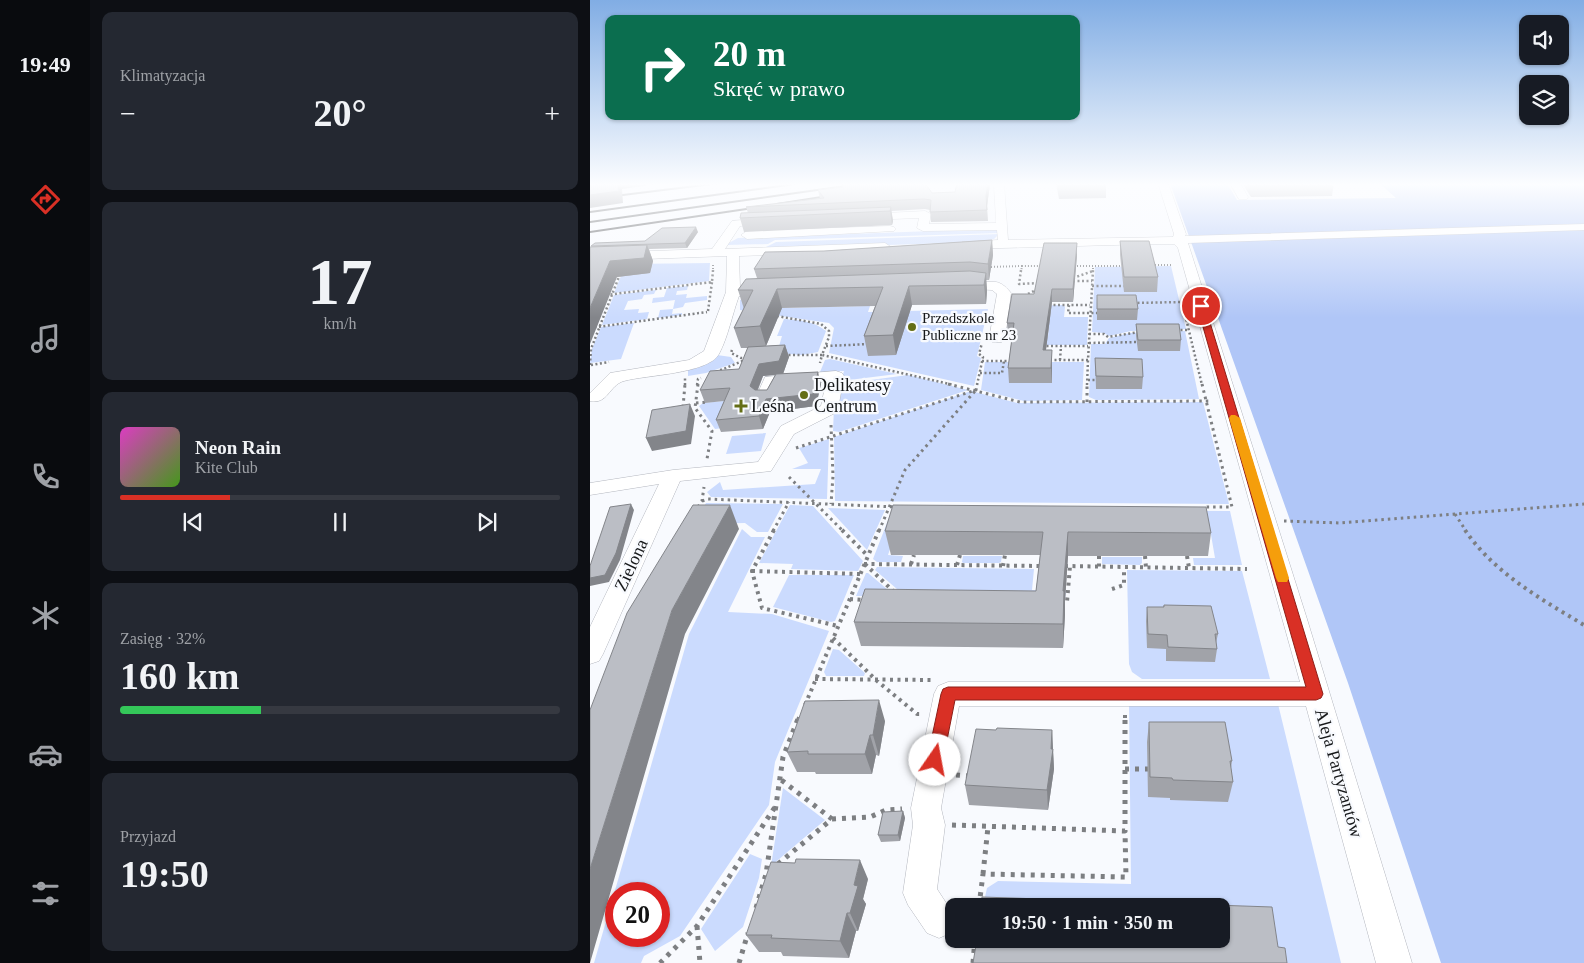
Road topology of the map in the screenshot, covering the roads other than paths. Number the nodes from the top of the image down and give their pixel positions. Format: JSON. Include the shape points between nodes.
{"nodes":[{"id":1,"x":733,"y":228,"type":"edge"},
{"id":2,"x":913,"y":228,"type":"edge"},
{"id":3,"x":1002,"y":228,"type":"edge"},
{"id":4,"x":1178,"y":228,"type":"edge"},
{"id":5,"x":1551,"y":228,"type":"edge"},
{"id":6,"x":728,"y":236,"type":"junction"},
{"id":7,"x":1177,"y":241,"type":"junction"},
{"id":8,"x":1004,"y":244,"type":"junction"},
{"id":9,"x":958,"y":245,"type":"edge"},
{"id":10,"x":902,"y":247,"type":"edge"},
{"id":11,"x":733,"y":252,"type":"junction"},
{"id":12,"x":590,"y":257,"type":"edge"},
{"id":13,"x":715,"y":257,"type":"junction"},
{"id":14,"x":942,"y":285,"type":"edge"},
{"id":15,"x":782,"y":290,"type":"edge"},
{"id":16,"x":732,"y":292,"type":"junction"},
{"id":17,"x":990,"y":338,"type":"road end"},
{"id":18,"x":596,"y":397,"type":"dead end"},
{"id":19,"x":765,"y":397,"type":"edge"},
{"id":20,"x":673,"y":476,"type":"junction"},
{"id":21,"x":590,"y":489,"type":"edge"},
{"id":22,"x":590,"y":654,"type":"edge"},
{"id":23,"x":1316,"y":694,"type":"junction"},
{"id":24,"x":939,"y":921,"type":"dead end"},
{"id":25,"x":1394,"y":963,"type":"edge"}],
"edges":[{"from":1,"to":6,"type":"street"},
{"from":2,"to":6,"type":"street"},
{"from":3,"to":8,"type":"street"},
{"from":4,"to":7,"type":"street"},
{"from":5,"to":7,"type":"street"},
{"from":6,"to":13,"type":"street"},
{"from":7,"to":8,"type":"street"},
{"from":7,"to":23,"type":"street","name":"Aleja Partyzantów","via":[[1184,246]]},
{"from":8,"to":9,"type":"street"},
{"from":10,"to":11,"type":"street"},
{"from":11,"to":13,"type":"street"},
{"from":11,"to":16,"type":"street"},
{"from":12,"to":13,"type":"street"},
{"from":14,"to":17,"type":"street","via":[[996,286],[1004,293]]},
{"from":15,"to":16,"type":"street"},
{"from":16,"to":18,"type":"street","via":[[711,354],[694,364],[613,370]]},
{"from":19,"to":20,"type":"street","via":[[771,381],[836,376],[829,409],[787,430],[764,467]]},
{"from":20,"to":21,"type":"street"},
{"from":20,"to":22,"type":"street","name":"Zielona"},
{"from":23,"to":24,"type":"street","via":[[1125,693],[947,704],[928,816],[920,894]]},
{"from":23,"to":25,"type":"street","name":"Aleja Partyzantów"}]}
